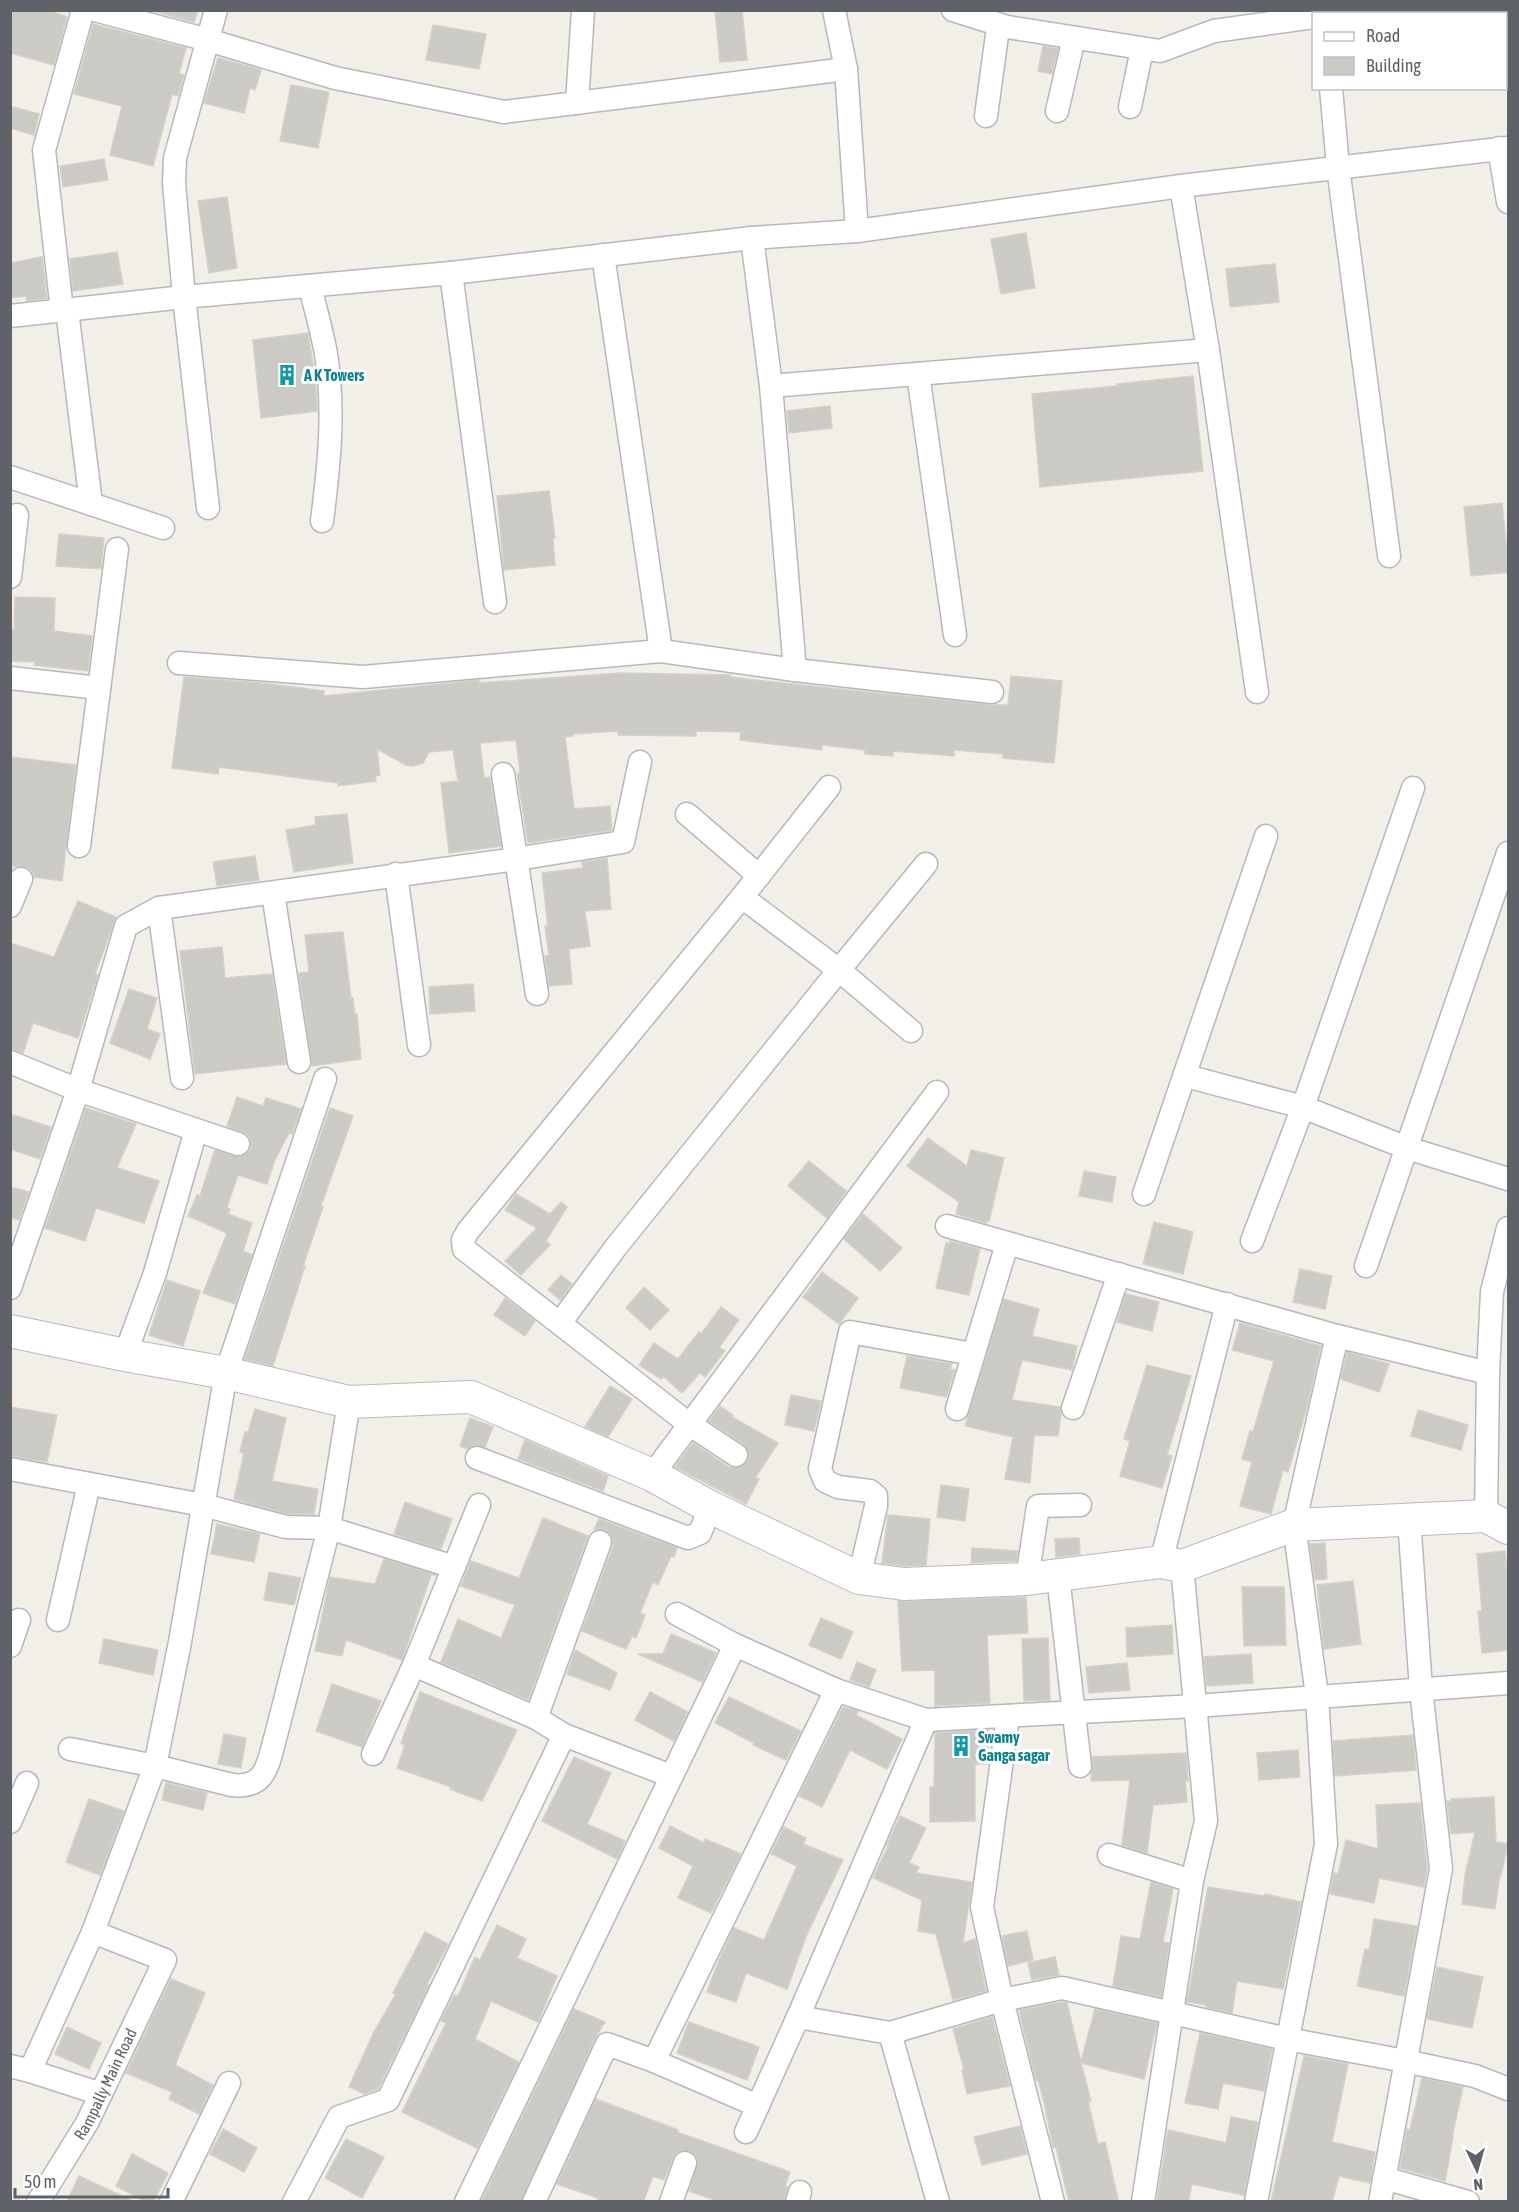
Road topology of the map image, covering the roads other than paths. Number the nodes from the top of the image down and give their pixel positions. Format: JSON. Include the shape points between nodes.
{"nodes":[{"id":1,"x":83,"y":10,"type":"edge"},
{"id":2,"x":95,"y":10,"type":"edge"},
{"id":3,"x":216,"y":10,"type":"edge"},
{"id":4,"x":583,"y":10,"type":"edge"},
{"id":5,"x":834,"y":10,"type":"edge"},
{"id":6,"x":953,"y":10,"type":"edge"},
{"id":7,"x":1312,"y":17,"type":"edge"},
{"id":8,"x":1007,"y":27,"type":"junction"},
{"id":9,"x":1074,"y":38,"type":"junction"},
{"id":10,"x":208,"y":40,"type":"junction"},
{"id":11,"x":1142,"y":49,"type":"junction"},
{"id":12,"x":846,"y":69,"type":"junction"},
{"id":13,"x":1331,"y":90,"type":"edge"},
{"id":14,"x":577,"y":103,"type":"junction"},
{"id":15,"x":1130,"y":107,"type":"dead end"},
{"id":16,"x":1057,"y":111,"type":"dead end"},
{"id":17,"x":986,"y":116,"type":"dead end"},
{"id":18,"x":1504,"y":148,"type":"edge"},
{"id":19,"x":1338,"y":167,"type":"junction"},
{"id":20,"x":1181,"y":186,"type":"junction"},
{"id":21,"x":1509,"y":202,"type":"edge"},
{"id":22,"x":857,"y":231,"type":"junction"},
{"id":23,"x":752,"y":238,"type":"junction"},
{"id":24,"x":603,"y":255,"type":"junction"},
{"id":25,"x":451,"y":273,"type":"junction"},
{"id":26,"x":310,"y":286,"type":"junction"},
{"id":27,"x":184,"y":297,"type":"junction"},
{"id":28,"x":65,"y":310,"type":"junction"},
{"id":29,"x":10,"y":316,"type":"edge"},
{"id":30,"x":1208,"y":350,"type":"junction"},
{"id":31,"x":918,"y":374,"type":"junction"},
{"id":32,"x":771,"y":386,"type":"junction"},
{"id":33,"x":10,"y":477,"type":"edge"},
{"id":34,"x":91,"y":504,"type":"junction"},
{"id":35,"x":208,"y":508,"type":"dead end"},
{"id":36,"x":17,"y":515,"type":"dead end"},
{"id":37,"x":322,"y":522,"type":"dead end"},
{"id":38,"x":164,"y":528,"type":"dead end"},
{"id":39,"x":117,"y":549,"type":"dead end"},
{"id":40,"x":1389,"y":556,"type":"dead end"},
{"id":41,"x":10,"y":577,"type":"edge"},
{"id":42,"x":495,"y":602,"type":"dead end"},
{"id":43,"x":955,"y":635,"type":"dead end"},
{"id":44,"x":661,"y":651,"type":"junction"},
{"id":45,"x":179,"y":663,"type":"dead end"},
{"id":46,"x":795,"y":670,"type":"junction"},
{"id":47,"x":10,"y":678,"type":"edge"},
{"id":48,"x":99,"y":688,"type":"junction"},
{"id":49,"x":992,"y":692,"type":"dead end"},
{"id":50,"x":1257,"y":692,"type":"dead end"},
{"id":51,"x":640,"y":762,"type":"dead end"},
{"id":52,"x":503,"y":774,"type":"dead end"},
{"id":53,"x":829,"y":787,"type":"dead end"},
{"id":54,"x":1413,"y":788,"type":"dead end"},
{"id":55,"x":687,"y":814,"type":"dead end"},
{"id":56,"x":1266,"y":836,"type":"dead end"},
{"id":57,"x":79,"y":846,"type":"dead end"},
{"id":58,"x":1509,"y":853,"type":"edge"},
{"id":59,"x":516,"y":859,"type":"junction"},
{"id":60,"x":926,"y":864,"type":"dead end"},
{"id":61,"x":396,"y":874,"type":"junction"},
{"id":62,"x":759,"y":876,"type":"junction"},
{"id":63,"x":21,"y":879,"type":"dead end"},
{"id":64,"x":273,"y":892,"type":"junction"},
{"id":65,"x":742,"y":897,"type":"junction"},
{"id":66,"x":10,"y":906,"type":"edge"},
{"id":67,"x":159,"y":908,"type":"junction"},
{"id":68,"x":839,"y":970,"type":"junction"},
{"id":69,"x":537,"y":994,"type":"dead end"},
{"id":70,"x":911,"y":1031,"type":"dead end"},
{"id":71,"x":419,"y":1045,"type":"dead end"},
{"id":72,"x":10,"y":1062,"type":"edge"},
{"id":73,"x":299,"y":1062,"type":"dead end"},
{"id":74,"x":1186,"y":1076,"type":"junction"},
{"id":75,"x":182,"y":1078,"type":"dead end"},
{"id":76,"x":325,"y":1079,"type":"dead end"},
{"id":77,"x":78,"y":1090,"type":"junction"},
{"id":78,"x":937,"y":1092,"type":"dead end"},
{"id":79,"x":1303,"y":1107,"type":"junction"},
{"id":80,"x":196,"y":1130,"type":"junction"},
{"id":81,"x":238,"y":1144,"type":"dead end"},
{"id":82,"x":1407,"y":1149,"type":"junction"},
{"id":83,"x":1509,"y":1179,"type":"edge"},
{"id":84,"x":1144,"y":1194,"type":"dead end"},
{"id":85,"x":947,"y":1227,"type":"dead end"},
{"id":86,"x":1509,"y":1228,"type":"edge"},
{"id":87,"x":1252,"y":1241,"type":"dead end"},
{"id":88,"x":1007,"y":1244,"type":"junction"},
{"id":89,"x":1366,"y":1266,"type":"dead end"},
{"id":90,"x":1119,"y":1274,"type":"junction"},
{"id":91,"x":10,"y":1288,"type":"edge"},
{"id":92,"x":1227,"y":1304,"type":"junction"},
{"id":93,"x":560,"y":1323,"type":"junction"},
{"id":94,"x":10,"y":1331,"type":"edge"},
{"id":95,"x":1337,"y":1336,"type":"junction"},
{"id":96,"x":973,"y":1354,"type":"junction"},
{"id":97,"x":125,"y":1355,"type":"junction"},
{"id":98,"x":226,"y":1373,"type":"junction"},
{"id":99,"x":1488,"y":1373,"type":"junction"},
{"id":100,"x":349,"y":1402,"type":"junction"},
{"id":101,"x":1073,"y":1408,"type":"dead end"},
{"id":102,"x":957,"y":1409,"type":"dead end"},
{"id":103,"x":689,"y":1424,"type":"junction"},
{"id":104,"x":736,"y":1455,"type":"dead end"},
{"id":105,"x":477,"y":1458,"type":"dead end"},
{"id":106,"x":10,"y":1468,"type":"edge"},
{"id":107,"x":652,"y":1475,"type":"junction"},
{"id":108,"x":89,"y":1484,"type":"junction"},
{"id":109,"x":203,"y":1505,"type":"junction"},
{"id":110,"x":479,"y":1505,"type":"dead end"},
{"id":111,"x":1080,"y":1505,"type":"dead end"},
{"id":112,"x":710,"y":1507,"type":"junction"},
{"id":113,"x":1409,"y":1519,"type":"junction"},
{"id":114,"x":1497,"y":1522,"type":"edge"},
{"id":115,"x":1294,"y":1525,"type":"junction"},
{"id":116,"x":329,"y":1528,"type":"junction"},
{"id":117,"x":600,"y":1542,"type":"dead end"},
{"id":118,"x":1172,"y":1564,"type":"junction"},
{"id":119,"x":453,"y":1567,"type":"junction"},
{"id":120,"x":1058,"y":1576,"type":"junction"},
{"id":121,"x":859,"y":1578,"type":"junction"},
{"id":122,"x":1027,"y":1579,"type":"junction"},
{"id":123,"x":677,"y":1614,"type":"dead end"},
{"id":124,"x":19,"y":1620,"type":"dead end"},
{"id":125,"x":58,"y":1620,"type":"dead end"},
{"id":126,"x":735,"y":1645,"type":"junction"},
{"id":127,"x":10,"y":1646,"type":"edge"},
{"id":128,"x":414,"y":1665,"type":"junction"},
{"id":129,"x":1509,"y":1683,"type":"edge"},
{"id":130,"x":1421,"y":1689,"type":"junction"},
{"id":131,"x":836,"y":1690,"type":"junction"},
{"id":132,"x":1317,"y":1696,"type":"junction"},
{"id":133,"x":1196,"y":1706,"type":"junction"},
{"id":134,"x":1073,"y":1713,"type":"junction"},
{"id":135,"x":1008,"y":1716,"type":"junction"},
{"id":136,"x":536,"y":1718,"type":"junction"},
{"id":137,"x":926,"y":1720,"type":"junction"},
{"id":138,"x":564,"y":1735,"type":"junction"},
{"id":139,"x":70,"y":1749,"type":"dead end"},
{"id":140,"x":373,"y":1754,"type":"dead end"},
{"id":141,"x":154,"y":1766,"type":"junction"},
{"id":142,"x":1080,"y":1766,"type":"dead end"},
{"id":143,"x":670,"y":1776,"type":"junction"},
{"id":144,"x":27,"y":1783,"type":"dead end"},
{"id":145,"x":10,"y":1822,"type":"edge"},
{"id":146,"x":1109,"y":1855,"type":"dead end"},
{"id":147,"x":1192,"y":1881,"type":"junction"},
{"id":148,"x":93,"y":1932,"type":"junction"},
{"id":149,"x":1002,"y":2000,"type":"junction"},
{"id":150,"x":1172,"y":2011,"type":"junction"},
{"id":151,"x":798,"y":2017,"type":"junction"},
{"id":152,"x":890,"y":2033,"type":"junction"},
{"id":153,"x":1287,"y":2039,"type":"junction"},
{"id":154,"x":654,"y":2061,"type":"junction"},
{"id":155,"x":1405,"y":2061,"type":"junction"},
{"id":156,"x":20,"y":2068,"type":"edge"},
{"id":157,"x":229,"y":2083,"type":"dead end"},
{"id":158,"x":1509,"y":2089,"type":"edge"},
{"id":159,"x":101,"y":2094,"type":"junction"},
{"id":160,"x":758,"y":2106,"type":"junction"},
{"id":161,"x":746,"y":2132,"type":"dead end"},
{"id":162,"x":685,"y":2163,"type":"dead end"},
{"id":163,"x":1384,"y":2178,"type":"junction"},
{"id":164,"x":38,"y":2202,"type":"edge"},
{"id":165,"x":171,"y":2202,"type":"edge"},
{"id":166,"x":294,"y":2202,"type":"edge"},
{"id":167,"x":466,"y":2202,"type":"edge"},
{"id":168,"x":534,"y":2202,"type":"edge"},
{"id":169,"x":671,"y":2202,"type":"edge"},
{"id":170,"x":938,"y":2202,"type":"edge"},
{"id":171,"x":1053,"y":2202,"type":"edge"},
{"id":172,"x":1143,"y":2202,"type":"edge"},
{"id":173,"x":1256,"y":2202,"type":"edge"},
{"id":174,"x":1380,"y":2202,"type":"edge"},
{"id":175,"x":1468,"y":2202,"type":"edge"}],
"edges":[{"from":1,"to":28,"type":"street","via":[[44,150]]},
{"from":2,"to":10,"type":"street"},
{"from":3,"to":10,"type":"street"},
{"from":4,"to":14,"type":"street"},
{"from":5,"to":12,"type":"street"},
{"from":6,"to":8,"type":"street"},
{"from":7,"to":11,"type":"street","via":[[1214,31],[1160,51]]},
{"from":8,"to":9,"type":"street"},
{"from":8,"to":17,"type":"street","via":[[997,35]]},
{"from":9,"to":11,"type":"street"},
{"from":9,"to":16,"type":"street"},
{"from":10,"to":14,"type":"street","via":[[335,78],[504,112]]},
{"from":10,"to":27,"type":"street","via":[[176,158],[174,183]]},
{"from":11,"to":15,"type":"street"},
{"from":12,"to":14,"type":"street"},
{"from":12,"to":22,"type":"street"},
{"from":13,"to":19,"type":"street"},
{"from":18,"to":19,"type":"street"},
{"from":18,"to":21,"type":"street"},
{"from":19,"to":20,"type":"street"},
{"from":19,"to":40,"type":"street"},
{"from":20,"to":22,"type":"street"},
{"from":20,"to":30,"type":"street"},
{"from":22,"to":23,"type":"street"},
{"from":23,"to":24,"type":"street"},
{"from":23,"to":32,"type":"street"},
{"from":24,"to":25,"type":"street"},
{"from":24,"to":44,"type":"street"},
{"from":25,"to":26,"type":"street"},
{"from":25,"to":42,"type":"street"},
{"from":26,"to":27,"type":"street"},
{"from":26,"to":37,"type":"street","via":[[329,384],[331,429]]},
{"from":27,"to":28,"type":"street"},
{"from":27,"to":35,"type":"street"},
{"from":28,"to":29,"type":"street"},
{"from":28,"to":34,"type":"street"},
{"from":30,"to":31,"type":"street"},
{"from":30,"to":50,"type":"street"},
{"from":31,"to":32,"type":"street"},
{"from":31,"to":43,"type":"street"},
{"from":32,"to":46,"type":"street"},
{"from":33,"to":34,"type":"street"},
{"from":34,"to":38,"type":"street"},
{"from":36,"to":41,"type":"street"},
{"from":39,"to":48,"type":"street"},
{"from":44,"to":45,"type":"street","via":[[363,677]]},
{"from":44,"to":46,"type":"street"},
{"from":46,"to":49,"type":"street"},
{"from":47,"to":48,"type":"street"},
{"from":48,"to":57,"type":"street"},
{"from":51,"to":59,"type":"street","via":[[623,842]]},
{"from":52,"to":59,"type":"street"},
{"from":53,"to":62,"type":"street"},
{"from":54,"to":79,"type":"street"},
{"from":55,"to":62,"type":"street"},
{"from":56,"to":74,"type":"street"},
{"from":58,"to":82,"type":"street"},
{"from":59,"to":61,"type":"street"},
{"from":59,"to":69,"type":"street"},
{"from":60,"to":68,"type":"street"},
{"from":61,"to":64,"type":"street"},
{"from":61,"to":71,"type":"street"},
{"from":62,"to":65,"type":"street"},
{"from":63,"to":66,"type":"street"},
{"from":64,"to":67,"type":"street"},
{"from":64,"to":73,"type":"street"},
{"from":65,"to":68,"type":"street"},
{"from":65,"to":93,"type":"street","via":[[463,1240],[464,1249]]},
{"from":67,"to":75,"type":"street"},
{"from":67,"to":77,"type":"street","via":[[126,926]]},
{"from":68,"to":70,"type":"street"},
{"from":68,"to":93,"type":"street","via":[[615,1247]]},
{"from":72,"to":77,"type":"street"},
{"from":74,"to":79,"type":"street"},
{"from":74,"to":84,"type":"street"},
{"from":76,"to":98,"type":"street"},
{"from":77,"to":80,"type":"street"},
{"from":77,"to":91,"type":"street"},
{"from":78,"to":103,"type":"street"},
{"from":79,"to":82,"type":"street"},
{"from":79,"to":87,"type":"street"},
{"from":80,"to":81,"type":"street"},
{"from":80,"to":97,"type":"street","via":[[155,1273]]},
{"from":82,"to":83,"type":"street"},
{"from":82,"to":89,"type":"street"},
{"from":85,"to":88,"type":"street"},
{"from":86,"to":99,"type":"street","via":[[1492,1292]]},
{"from":88,"to":90,"type":"street"},
{"from":88,"to":96,"type":"street"},
{"from":90,"to":92,"type":"street"},
{"from":90,"to":101,"type":"street"},
{"from":92,"to":95,"type":"street"},
{"from":92,"to":118,"type":"street"},
{"from":93,"to":103,"type":"street"},
{"from":94,"to":97,"type":"street"},
{"from":95,"to":99,"type":"street"},
{"from":95,"to":115,"type":"street"},
{"from":96,"to":102,"type":"street"},
{"from":96,"to":121,"type":"street","via":[[850,1332],[820,1469],[825,1481],[838,1487],[870,1491],[876,1496]]},
{"from":97,"to":98,"type":"street"},
{"from":98,"to":100,"type":"street"},
{"from":98,"to":109,"type":"street"},
{"from":99,"to":114,"type":"street"},
{"from":100,"to":107,"type":"street","via":[[471,1397]]},
{"from":100,"to":116,"type":"street"},
{"from":103,"to":104,"type":"street"},
{"from":103,"to":107,"type":"street"},
{"from":105,"to":112,"type":"street","via":[[688,1538],[700,1533]]},
{"from":106,"to":108,"type":"street"},
{"from":107,"to":112,"type":"street"},
{"from":108,"to":109,"type":"street"},
{"from":108,"to":125,"type":"street"},
{"from":109,"to":116,"type":"street","via":[[286,1527]]},
{"from":109,"to":141,"type":"street"},
{"from":110,"to":119,"type":"street"},
{"from":111,"to":122,"type":"street","via":[[1038,1506]]},
{"from":112,"to":121,"type":"street"},
{"from":113,"to":114,"type":"street"},
{"from":113,"to":115,"type":"street"},
{"from":113,"to":130,"type":"street"},
{"from":115,"to":118,"type":"street"},
{"from":115,"to":132,"type":"street"},
{"from":116,"to":119,"type":"street"},
{"from":116,"to":141,"type":"street","via":[[269,1761],[261,1778],[243,1787]]},
{"from":117,"to":136,"type":"street"},
{"from":118,"to":120,"type":"street"},
{"from":118,"to":133,"type":"street"},
{"from":119,"to":128,"type":"street"},
{"from":120,"to":122,"type":"street"},
{"from":120,"to":134,"type":"street"},
{"from":121,"to":122,"type":"street","via":[[904,1584]]},
{"from":123,"to":126,"type":"street"},
{"from":124,"to":127,"type":"street"},
{"from":126,"to":131,"type":"street"},
{"from":126,"to":143,"type":"street"},
{"from":128,"to":136,"type":"street"},
{"from":128,"to":140,"type":"street"},
{"from":129,"to":130,"type":"street"},
{"from":130,"to":132,"type":"street"},
{"from":130,"to":155,"type":"street","via":[[1441,1869]]},
{"from":131,"to":137,"type":"street"},
{"from":131,"to":154,"type":"street"},
{"from":132,"to":133,"type":"street"},
{"from":132,"to":153,"type":"street","via":[[1326,1844]]},
{"from":133,"to":134,"type":"street"},
{"from":133,"to":147,"type":"street","via":[[1206,1821]]},
{"from":134,"to":135,"type":"street"},
{"from":134,"to":142,"type":"street"},
{"from":135,"to":137,"type":"street"},
{"from":135,"to":149,"type":"street","via":[[982,1907]]},
{"from":136,"to":138,"type":"street"},
{"from":137,"to":151,"type":"street"},
{"from":138,"to":143,"type":"street"},
{"from":138,"to":166,"type":"street","via":[[388,2100],[339,2117]]},
{"from":139,"to":141,"type":"street"},
{"from":141,"to":148,"type":"street"},
{"from":143,"to":167,"type":"street"},
{"from":144,"to":145,"type":"street"},
{"from":146,"to":147,"type":"street"},
{"from":147,"to":150,"type":"street"},
{"from":148,"to":156,"type":"street"},
{"from":148,"to":159,"type":"street","name":"Rampally Main Road","via":[[165,1960]]},
{"from":149,"to":150,"type":"street","via":[[1062,1988]]},
{"from":149,"to":152,"type":"street"},
{"from":149,"to":171,"type":"street"},
{"from":150,"to":153,"type":"street"},
{"from":150,"to":172,"type":"street"},
{"from":151,"to":152,"type":"street"},
{"from":151,"to":160,"type":"street"},
{"from":152,"to":170,"type":"street"},
{"from":153,"to":155,"type":"street"},
{"from":153,"to":173,"type":"street"},
{"from":154,"to":160,"type":"street"},
{"from":154,"to":168,"type":"street","via":[[607,2044]]},
{"from":155,"to":158,"type":"street","via":[[1475,2076]]},
{"from":155,"to":163,"type":"street"},
{"from":156,"to":159,"type":"street"},
{"from":157,"to":165,"type":"street"},
{"from":159,"to":164,"type":"street","name":"Rampally Main Road"},
{"from":160,"to":161,"type":"street"},
{"from":162,"to":169,"type":"street"},
{"from":163,"to":174,"type":"street"},
{"from":163,"to":175,"type":"street"}]}
